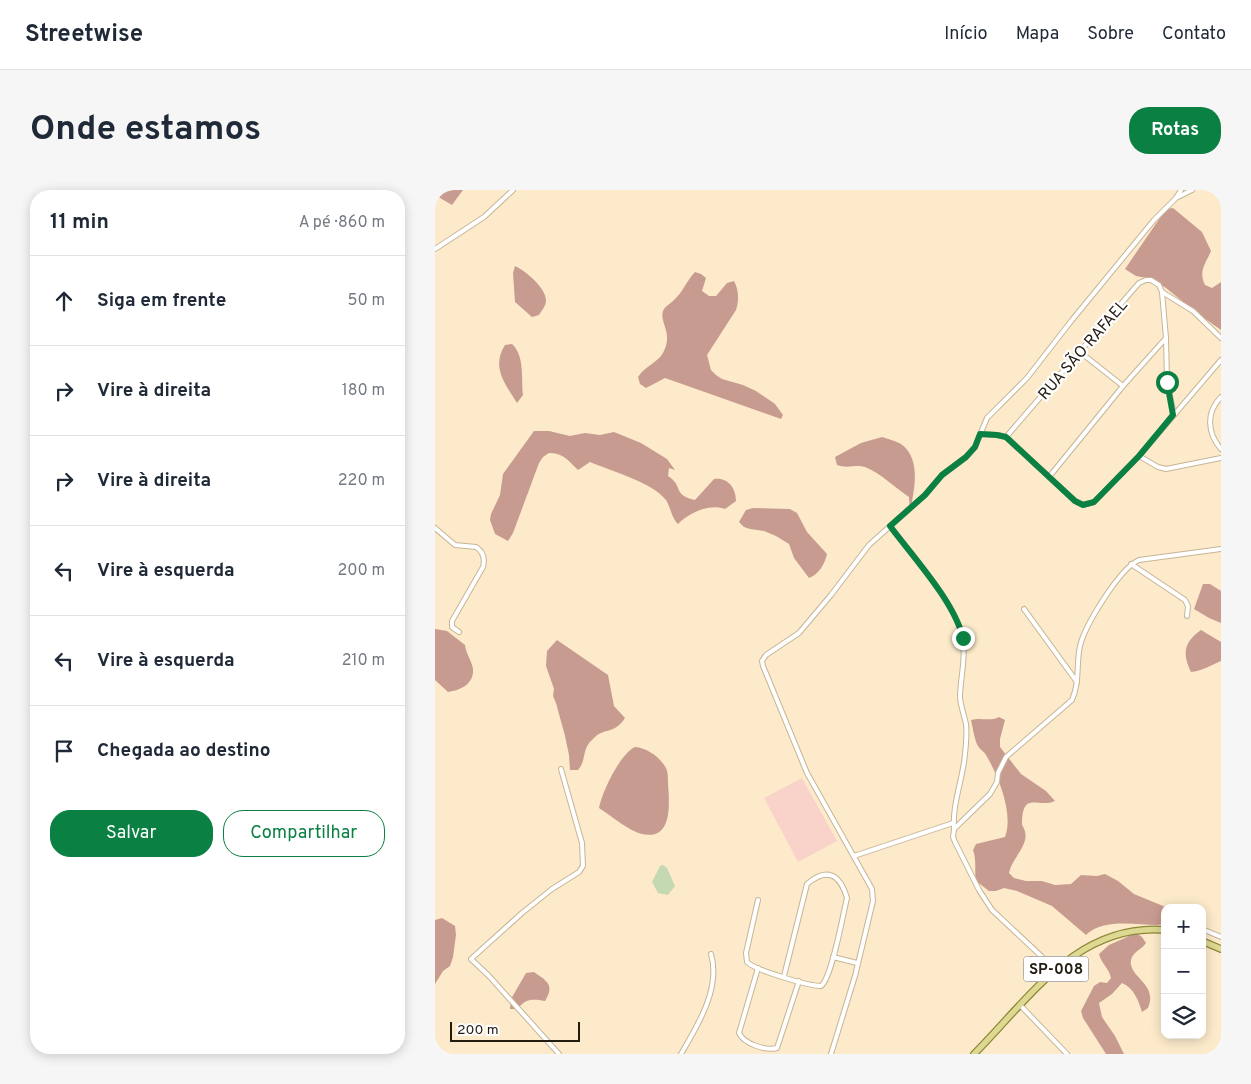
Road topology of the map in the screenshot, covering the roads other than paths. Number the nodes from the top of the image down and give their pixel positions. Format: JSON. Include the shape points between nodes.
{"nodes":[{"id":1,"x":513,"y":190,"type":"edge"},
{"id":2,"x":1181,"y":190,"type":"edge"},
{"id":3,"x":1192,"y":190,"type":"edge"},
{"id":4,"x":1177,"y":198,"type":"junction"},
{"id":5,"x":435,"y":250,"type":"edge"},
{"id":6,"x":1162,"y":292,"type":"junction"},
{"id":7,"x":1166,"y":338,"type":"junction"},
{"id":8,"x":1221,"y":338,"type":"edge"},
{"id":9,"x":1080,"y":352,"type":"junction"},
{"id":10,"x":1221,"y":360,"type":"edge"},
{"id":11,"x":1123,"y":386,"type":"junction"},
{"id":12,"x":1221,"y":397,"type":"edge"},
{"id":13,"x":1173,"y":415,"type":"junction"},
{"id":14,"x":980,"y":434,"type":"junction"},
{"id":15,"x":1006,"y":437,"type":"junction"},
{"id":16,"x":1221,"y":449,"type":"edge"},
{"id":17,"x":1139,"y":456,"type":"junction"},
{"id":18,"x":1221,"y":458,"type":"edge"},
{"id":19,"x":1049,"y":477,"type":"junction"},
{"id":20,"x":890,"y":526,"type":"junction"},
{"id":21,"x":435,"y":528,"type":"edge"},
{"id":22,"x":1221,"y":549,"type":"edge"},
{"id":23,"x":1131,"y":564,"type":"junction"},
{"id":24,"x":1024,"y":609,"type":"dead end"},
{"id":25,"x":1187,"y":616,"type":"dead end"},
{"id":26,"x":459,"y":632,"type":"dead end"},
{"id":27,"x":1077,"y":682,"type":"junction"},
{"id":28,"x":561,"y":769,"type":"dead end"},
{"id":29,"x":953,"y":823,"type":"junction"},
{"id":30,"x":954,"y":829,"type":"junction"},
{"id":31,"x":854,"y":856,"type":"junction"},
{"id":32,"x":758,"y":900,"type":"dead end"},
{"id":33,"x":1161,"y":930,"type":"edge"},
{"id":34,"x":1206,"y":931,"type":"edge"},
{"id":35,"x":1221,"y":937,"type":"edge"},
{"id":36,"x":1206,"y":942,"type":"edge"},
{"id":37,"x":1221,"y":949,"type":"edge"},
{"id":38,"x":711,"y":954,"type":"dead end"},
{"id":39,"x":833,"y":957,"type":"junction"},
{"id":40,"x":857,"y":963,"type":"junction"},
{"id":41,"x":758,"y":968,"type":"junction"},
{"id":42,"x":1055,"y":969,"type":"junction"},
{"id":43,"x":783,"y":976,"type":"junction"},
{"id":44,"x":799,"y":981,"type":"junction"},
{"id":45,"x":1020,"y":1005,"type":"junction"},
{"id":46,"x":559,"y":1054,"type":"edge"},
{"id":47,"x":681,"y":1054,"type":"edge"},
{"id":48,"x":831,"y":1054,"type":"edge"},
{"id":49,"x":973,"y":1054,"type":"edge"},
{"id":50,"x":1067,"y":1054,"type":"edge"}],
"edges":[{"from":1,"to":5,"type":"street","via":[[484,217]]},
{"from":2,"to":4,"type":"street"},
{"from":3,"to":4,"type":"street"},
{"from":4,"to":14,"type":"street","via":[[1149,227],[1027,378],[987,418]]},
{"from":6,"to":7,"type":"street"},
{"from":6,"to":8,"type":"street","via":[[1193,311]]},
{"from":6,"to":9,"type":"street","name":"RUA SÃO RAFAEL","via":[[1159,285],[1151,280],[1139,283]]},
{"from":7,"to":11,"type":"street"},
{"from":7,"to":13,"type":"street","via":[[1167,382]]},
{"from":9,"to":11,"type":"street"},
{"from":9,"to":15,"type":"street","name":"RUA SÃO RAFAEL"},
{"from":10,"to":13,"type":"street"},
{"from":11,"to":19,"type":"street"},
{"from":12,"to":16,"type":"street","via":[[1209,419],[1213,439]]},
{"from":13,"to":17,"type":"street"},
{"from":14,"to":15,"type":"street"},
{"from":14,"to":20,"type":"street","via":[[966,457],[942,475]]},
{"from":15,"to":19,"type":"street"},
{"from":17,"to":18,"type":"street","via":[[1166,470]]},
{"from":17,"to":19,"type":"street","via":[[1094,502],[1088,504],[1075,501]]},
{"from":20,"to":29,"type":"street","via":[[950,608],[963,638],[960,685],[966,725],[965,756]]},
{"from":20,"to":31,"type":"street","via":[[861,554],[799,633],[762,661],[807,773]]},
{"from":21,"to":26,"type":"street","via":[[455,545],[477,547],[483,555],[483,567],[452,621],[452,627]]},
{"from":22,"to":23,"type":"street","via":[[1139,560]]},
{"from":23,"to":25,"type":"street","via":[[1185,600],[1189,606]]},
{"from":23,"to":27,"type":"street","via":[[1121,574],[1083,636]]},
{"from":24,"to":27,"type":"street"},
{"from":27,"to":30,"type":"street","via":[[1072,700],[1006,757],[990,794]]},
{"from":28,"to":46,"type":"street","via":[[582,843],[583,866],[522,913],[471,959]]},
{"from":29,"to":30,"type":"street"},
{"from":29,"to":31,"type":"street"},
{"from":30,"to":42,"type":"street","via":[[955,842],[992,910]]},
{"from":31,"to":40,"type":"street","via":[[873,895]]},
{"from":32,"to":41,"type":"street","via":[[745,958]]},
{"from":33,"to":42,"type":"main road","number":"SP-008","via":[[1117,934],[1077,953]]},
{"from":34,"to":35,"type":"street"},
{"from":36,"to":37,"type":"main road"},
{"from":38,"to":47,"type":"street","via":[[715,964],[713,985]]},
{"from":39,"to":40,"type":"street"},
{"from":39,"to":43,"type":"street","via":[[847,898],[845,889],[835,876],[826,874],[805,888]]},
{"from":39,"to":44,"type":"street","via":[[824,984],[817,986]]},
{"from":40,"to":48,"type":"street"},
{"from":41,"to":43,"type":"street"},
{"from":41,"to":44,"type":"street","via":[[739,1033],[745,1041],[756,1045],[777,1048]]},
{"from":42,"to":45,"type":"main road","number":"SP-008"},
{"from":43,"to":44,"type":"street"},
{"from":45,"to":49,"type":"main road","number":"SP-008"},
{"from":45,"to":50,"type":"street"}]}
